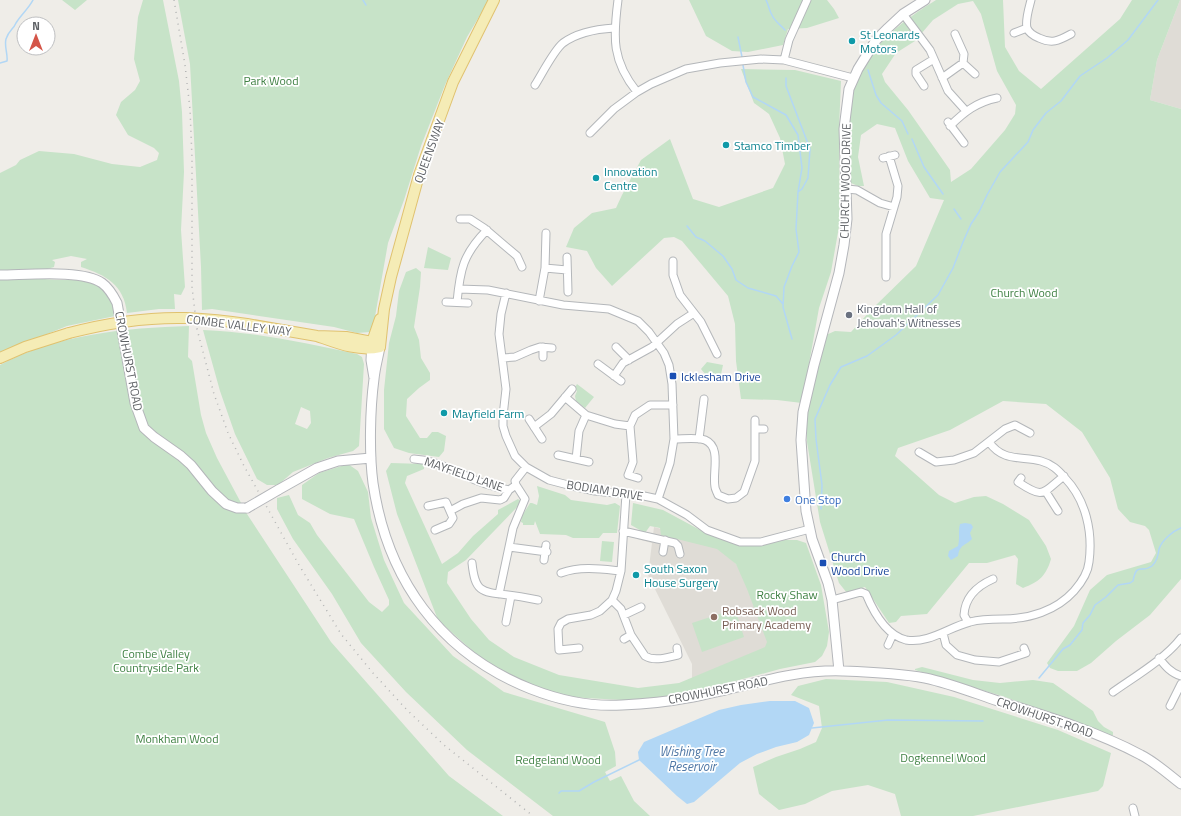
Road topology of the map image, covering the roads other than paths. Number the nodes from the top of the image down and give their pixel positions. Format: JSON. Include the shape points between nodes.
{"nodes":[{"id":1,"x":494,"y":0,"type":"edge"},
{"id":2,"x":618,"y":0,"type":"edge"},
{"id":3,"x":807,"y":0,"type":"edge"},
{"id":4,"x":925,"y":0,"type":"edge"},
{"id":5,"x":1031,"y":0,"type":"edge"},
{"id":6,"x":903,"y":14,"type":"junction"},
{"id":7,"x":614,"y":28,"type":"junction"},
{"id":8,"x":1027,"y":28,"type":"junction"},
{"id":9,"x":1014,"y":33,"type":"dead end"},
{"id":10,"x":955,"y":34,"type":"dead end"},
{"id":11,"x":1070,"y":34,"type":"dead end"},
{"id":12,"x":934,"y":59,"type":"junction"},
{"id":13,"x":784,"y":60,"type":"junction"},
{"id":14,"x":963,"y":63,"type":"junction"},
{"id":15,"x":975,"y":74,"type":"dead end"},
{"id":16,"x":853,"y":78,"type":"junction"},
{"id":17,"x":942,"y":78,"type":"junction"},
{"id":18,"x":535,"y":85,"type":"dead end"},
{"id":19,"x":924,"y":86,"type":"dead end"},
{"id":20,"x":638,"y":92,"type":"junction"},
{"id":21,"x":993,"y":102,"type":"dead end"},
{"id":22,"x":966,"y":111,"type":"junction"},
{"id":23,"x":590,"y":133,"type":"dead end"},
{"id":24,"x":964,"y":143,"type":"dead end"},
{"id":25,"x":889,"y":156,"type":"dead end"},
{"id":26,"x":847,"y":189,"type":"junction"},
{"id":27,"x":894,"y":207,"type":"junction"},
{"id":28,"x":460,"y":219,"type":"dead end"},
{"id":29,"x":487,"y":230,"type":"junction"},
{"id":30,"x":546,"y":233,"type":"dead end"},
{"id":31,"x":567,"y":257,"type":"dead end"},
{"id":32,"x":673,"y":261,"type":"dead end"},
{"id":33,"x":522,"y":267,"type":"dead end"},
{"id":34,"x":545,"y":268,"type":"junction"},
{"id":35,"x":567,"y":270,"type":"junction"},
{"id":36,"x":888,"y":274,"type":"dead end"},
{"id":37,"x":0,"y":276,"type":"edge"},
{"id":38,"x":458,"y":289,"type":"junction"},
{"id":39,"x":570,"y":289,"type":"dead end"},
{"id":40,"x":506,"y":293,"type":"junction"},
{"id":41,"x":539,"y":301,"type":"junction"},
{"id":42,"x":446,"y":302,"type":"dead end"},
{"id":43,"x":457,"y":302,"type":"junction"},
{"id":44,"x":468,"y":303,"type":"dead end"},
{"id":45,"x":694,"y":313,"type":"junction"},
{"id":46,"x":657,"y":342,"type":"junction"},
{"id":47,"x":374,"y":346,"type":"junction"},
{"id":48,"x":616,"y":346,"type":"dead end"},
{"id":49,"x":543,"y":347,"type":"junction"},
{"id":50,"x":552,"y":348,"type":"dead end"},
{"id":51,"x":717,"y":354,"type":"dead end"},
{"id":52,"x":543,"y":357,"type":"dead end"},
{"id":53,"x":0,"y":358,"type":"edge"},
{"id":54,"x":503,"y":358,"type":"junction"},
{"id":55,"x":629,"y":360,"type":"junction"},
{"id":56,"x":598,"y":364,"type":"dead end"},
{"id":57,"x":614,"y":376,"type":"junction"},
{"id":58,"x":621,"y":381,"type":"dead end"},
{"id":59,"x":572,"y":389,"type":"dead end"},
{"id":60,"x":565,"y":397,"type":"junction"},
{"id":61,"x":704,"y":399,"type":"dead end"},
{"id":62,"x":673,"y":405,"type":"junction"},
{"id":63,"x":586,"y":415,"type":"junction"},
{"id":64,"x":529,"y":419,"type":"dead end"},
{"id":65,"x":755,"y":420,"type":"dead end"},
{"id":66,"x":630,"y":426,"type":"junction"},
{"id":67,"x":534,"y":427,"type":"junction"},
{"id":68,"x":756,"y":429,"type":"junction"},
{"id":69,"x":764,"y":429,"type":"dead end"},
{"id":70,"x":1027,"y":429,"type":"dead end"},
{"id":71,"x":542,"y":439,"type":"dead end"},
{"id":72,"x":674,"y":439,"type":"junction"},
{"id":73,"x":699,"y":439,"type":"junction"},
{"id":74,"x":989,"y":442,"type":"junction"},
{"id":75,"x":918,"y":452,"type":"dead end"},
{"id":76,"x":558,"y":455,"type":"dead end"},
{"id":77,"x":371,"y":458,"type":"junction"},
{"id":78,"x":414,"y":459,"type":"dead end"},
{"id":79,"x":576,"y":459,"type":"junction"},
{"id":80,"x":589,"y":462,"type":"dead end"},
{"id":81,"x":526,"y":467,"type":"junction"},
{"id":82,"x":1064,"y":476,"type":"junction"},
{"id":83,"x":638,"y":478,"type":"dead end"},
{"id":84,"x":1020,"y":478,"type":"dead end"},
{"id":85,"x":516,"y":485,"type":"junction"},
{"id":86,"x":509,"y":490,"type":"junction"},
{"id":87,"x":1046,"y":492,"type":"junction"},
{"id":88,"x":626,"y":494,"type":"junction"},
{"id":89,"x":658,"y":499,"type":"junction"},
{"id":90,"x":428,"y":506,"type":"dead end"},
{"id":91,"x":1058,"y":511,"type":"dead end"},
{"id":92,"x":451,"y":515,"type":"junction"},
{"id":93,"x":810,"y":529,"type":"junction"},
{"id":94,"x":435,"y":530,"type":"dead end"},
{"id":95,"x":623,"y":532,"type":"junction"},
{"id":96,"x":665,"y":540,"type":"junction"},
{"id":97,"x":509,"y":547,"type":"junction"},
{"id":98,"x":662,"y":552,"type":"dead end"},
{"id":99,"x":680,"y":554,"type":"dead end"},
{"id":100,"x":544,"y":560,"type":"dead end"},
{"id":101,"x":472,"y":563,"type":"dead end"},
{"id":102,"x":621,"y":571,"type":"junction"},
{"id":103,"x":561,"y":573,"type":"dead end"},
{"id":104,"x":991,"y":582,"type":"dead end"},
{"id":105,"x":499,"y":594,"type":"junction"},
{"id":106,"x":511,"y":596,"type":"junction"},
{"id":107,"x":538,"y":600,"type":"dead end"},
{"id":108,"x":612,"y":600,"type":"junction"},
{"id":109,"x":832,"y":600,"type":"junction"},
{"id":110,"x":641,"y":607,"type":"dead end"},
{"id":111,"x":624,"y":615,"type":"junction"},
{"id":112,"x":506,"y":622,"type":"dead end"},
{"id":113,"x":968,"y":622,"type":"junction"},
{"id":114,"x":943,"y":633,"type":"junction"},
{"id":115,"x":893,"y":634,"type":"junction"},
{"id":116,"x":631,"y":635,"type":"junction"},
{"id":117,"x":1181,"y":638,"type":"edge"},
{"id":118,"x":624,"y":639,"type":"dead end"},
{"id":119,"x":888,"y":645,"type":"dead end"},
{"id":120,"x":579,"y":648,"type":"dead end"},
{"id":121,"x":677,"y":648,"type":"dead end"},
{"id":122,"x":1024,"y":648,"type":"dead end"},
{"id":123,"x":1159,"y":658,"type":"junction"},
{"id":124,"x":839,"y":671,"type":"junction"},
{"id":125,"x":1181,"y":676,"type":"edge"},
{"id":126,"x":1181,"y":684,"type":"edge"},
{"id":127,"x":1113,"y":692,"type":"dead end"},
{"id":128,"x":1170,"y":706,"type":"dead end"},
{"id":129,"x":1181,"y":784,"type":"edge"},
{"id":130,"x":1133,"y":808,"type":"dead end"},
{"id":131,"x":1135,"y":816,"type":"edge"}],
"edges":[{"from":1,"to":47,"type":"main road","name":"QUEENSWAY","via":[[453,82],[419,176]]},
{"from":2,"to":7,"type":"street"},
{"from":3,"to":13,"type":"street","via":[[789,40]]},
{"from":4,"to":6,"type":"street","name":"CHURCH WOOD DRIVE"},
{"from":5,"to":8,"type":"street"},
{"from":6,"to":12,"type":"street"},
{"from":6,"to":16,"type":"street","name":"CHURCH WOOD DRIVE","via":[[876,40]]},
{"from":7,"to":18,"type":"street","via":[[583,32],[562,43]]},
{"from":7,"to":20,"type":"street","via":[[617,55],[627,78]]},
{"from":8,"to":9,"type":"street"},
{"from":8,"to":11,"type":"street","via":[[1047,46]]},
{"from":10,"to":14,"type":"street","via":[[964,54]]},
{"from":12,"to":17,"type":"street"},
{"from":12,"to":19,"type":"street","via":[[912,74]]},
{"from":13,"to":16,"type":"street"},
{"from":13,"to":20,"type":"street","via":[[761,59],[686,69],[650,84]]},
{"from":14,"to":15,"type":"street"},
{"from":14,"to":17,"type":"street"},
{"from":16,"to":26,"type":"street","name":"CHURCH WOOD DRIVE","via":[[849,89],[844,129]]},
{"from":17,"to":22,"type":"street","via":[[948,91]]},
{"from":20,"to":23,"type":"street","via":[[614,109]]},
{"from":21,"to":22,"type":"street","via":[[982,102]]},
{"from":22,"to":24,"type":"street","via":[[949,124]]},
{"from":25,"to":27,"type":"street","via":[[898,186]]},
{"from":26,"to":27,"type":"street","via":[[856,190],[880,203]]},
{"from":26,"to":93,"type":"street","name":"CHURCH WOOD DRIVE","via":[[847,219],[839,273],[803,412],[801,440],[806,511]]},
{"from":27,"to":36,"type":"street","via":[[886,234]]},
{"from":28,"to":29,"type":"street","via":[[470,219]]},
{"from":29,"to":33,"type":"street","via":[[517,256]]},
{"from":29,"to":38,"type":"street","via":[[470,250],[462,267]]},
{"from":30,"to":34,"type":"street"},
{"from":31,"to":35,"type":"street"},
{"from":32,"to":45,"type":"street","via":[[680,295]]},
{"from":34,"to":35,"type":"street"},
{"from":34,"to":41,"type":"street"},
{"from":35,"to":39,"type":"street"},
{"from":37,"to":77,"type":"street","name":"CROWHURST ROAD","bridge":true,"via":[[86,276],[102,283],[111,292],[118,303],[135,403],[144,428],[191,465],[212,492],[226,504],[246,508],[317,468],[338,461]]},
{"from":38,"to":40,"type":"street"},
{"from":38,"to":43,"type":"street"},
{"from":40,"to":41,"type":"street"},
{"from":40,"to":54,"type":"street","name":"BODIAM DRIVE","via":[[500,334]]},
{"from":41,"to":46,"type":"street","via":[[619,312],[638,321]]},
{"from":42,"to":43,"type":"street"},
{"from":43,"to":44,"type":"street"},
{"from":45,"to":46,"type":"street"},
{"from":45,"to":51,"type":"street"},
{"from":46,"to":55,"type":"street"},
{"from":46,"to":62,"type":"street","via":[[668,365]]},
{"from":47,"to":53,"type":"main road","name":"COMBE VALLEY WAY","bridge":true,"via":[[346,338],[316,336],[247,324],[165,318],[100,325],[25,347]]},
{"from":47,"to":77,"type":"street","name":"QUEENSWAY"},
{"from":48,"to":55,"type":"street"},
{"from":49,"to":50,"type":"street"},
{"from":49,"to":52,"type":"street"},
{"from":49,"to":54,"type":"street","via":[[515,357]]},
{"from":54,"to":81,"type":"street","name":"BODIAM DRIVE","via":[[506,389],[503,426],[515,456]]},
{"from":55,"to":57,"type":"street"},
{"from":56,"to":57,"type":"street"},
{"from":57,"to":58,"type":"street"},
{"from":59,"to":60,"type":"street"},
{"from":60,"to":63,"type":"street"},
{"from":60,"to":67,"type":"street","via":[[551,414]]},
{"from":61,"to":73,"type":"street"},
{"from":62,"to":66,"type":"street","via":[[650,405],[635,415]]},
{"from":62,"to":72,"type":"street"},
{"from":63,"to":66,"type":"street"},
{"from":63,"to":79,"type":"street","via":[[579,432]]},
{"from":64,"to":67,"type":"street"},
{"from":65,"to":68,"type":"street"},
{"from":66,"to":83,"type":"street","via":[[633,462],[627,477]]},
{"from":67,"to":71,"type":"street"},
{"from":68,"to":69,"type":"street"},
{"from":68,"to":73,"type":"street","via":[[755,461],[744,492],[736,498],[728,499],[718,495],[715,487],[714,452],[711,444]]},
{"from":70,"to":74,"type":"street","via":[[1015,425],[1005,429]]},
{"from":72,"to":73,"type":"street"},
{"from":72,"to":89,"type":"street","via":[[670,463]]},
{"from":74,"to":75,"type":"street","via":[[974,454],[954,462],[936,462]]},
{"from":74,"to":82,"type":"street","via":[[999,452],[1010,457],[1041,461],[1056,467]]},
{"from":76,"to":79,"type":"street"},
{"from":77,"to":124,"type":"street","name":"CROWHURST ROAD","via":[[374,489],[383,529],[399,569],[411,590],[433,621],[456,645],[487,668],[519,685],[565,700],[620,705],[686,698],[810,672]]},
{"from":78,"to":86,"type":"street","name":"MAYFIELD LANE","via":[[426,460],[483,483]]},
{"from":79,"to":80,"type":"street"},
{"from":81,"to":85,"type":"street","name":"MAYFIELD LANE"},
{"from":81,"to":88,"type":"street","name":"BODIAM DRIVE","via":[[555,482],[595,491]]},
{"from":82,"to":87,"type":"street"},
{"from":82,"to":113,"type":"street","via":[[1079,494],[1085,509],[1090,544],[1089,564],[1082,583],[1059,604],[1042,613]]},
{"from":84,"to":87,"type":"street","via":[[1018,482],[1032,491]]},
{"from":85,"to":86,"type":"street","name":"MAYFIELD LANE"},
{"from":85,"to":97,"type":"street","via":[[525,498]]},
{"from":86,"to":92,"type":"street","via":[[500,500],[481,498],[463,504]]},
{"from":87,"to":91,"type":"street"},
{"from":88,"to":89,"type":"street","name":"BODIAM DRIVE"},
{"from":88,"to":95,"type":"street"},
{"from":89,"to":93,"type":"street","name":"BODIAM DRIVE","via":[[707,530],[740,542],[761,542]]},
{"from":90,"to":92,"type":"street","via":[[446,502]]},
{"from":92,"to":94,"type":"street","via":[[449,524]]},
{"from":93,"to":109,"type":"street","name":"CHURCH WOOD DRIVE"},
{"from":95,"to":96,"type":"street"},
{"from":95,"to":102,"type":"street"},
{"from":96,"to":98,"type":"street"},
{"from":96,"to":99,"type":"street","via":[[675,543]]},
{"from":97,"to":100,"type":"street","via":[[546,549]]},
{"from":97,"to":105,"type":"street"},
{"from":101,"to":105,"type":"street","via":[[478,586],[485,592]]},
{"from":102,"to":103,"type":"street","via":[[571,566]]},
{"from":102,"to":108,"type":"street"},
{"from":104,"to":113,"type":"street","via":[[982,584],[968,599],[964,615]]},
{"from":105,"to":106,"type":"street"},
{"from":106,"to":107,"type":"street"},
{"from":106,"to":112,"type":"street"},
{"from":108,"to":111,"type":"street"},
{"from":108,"to":120,"type":"street","via":[[600,611],[561,623],[558,629],[559,650]]},
{"from":109,"to":115,"type":"street","via":[[861,592],[866,594],[882,622]]},
{"from":109,"to":124,"type":"street","name":"CHURCH WOOD DRIVE"},
{"from":110,"to":111,"type":"street"},
{"from":111,"to":116,"type":"street"},
{"from":113,"to":114,"type":"street"},
{"from":114,"to":115,"type":"street","via":[[924,639],[907,640]]},
{"from":114,"to":122,"type":"street","via":[[946,645],[957,655],[975,660],[999,662],[1026,653]]},
{"from":115,"to":119,"type":"street"},
{"from":116,"to":118,"type":"street"},
{"from":116,"to":121,"type":"street","via":[[648,658],[678,655]]},
{"from":117,"to":123,"type":"street"},
{"from":123,"to":125,"type":"street","via":[[1166,667]]},
{"from":123,"to":127,"type":"street"},
{"from":124,"to":129,"type":"street","name":"CROWHURST ROAD","via":[[899,674],[927,679],[1037,713],[1088,731],[1143,756]]},
{"from":126,"to":128,"type":"street"},
{"from":130,"to":131,"type":"street"}]}
